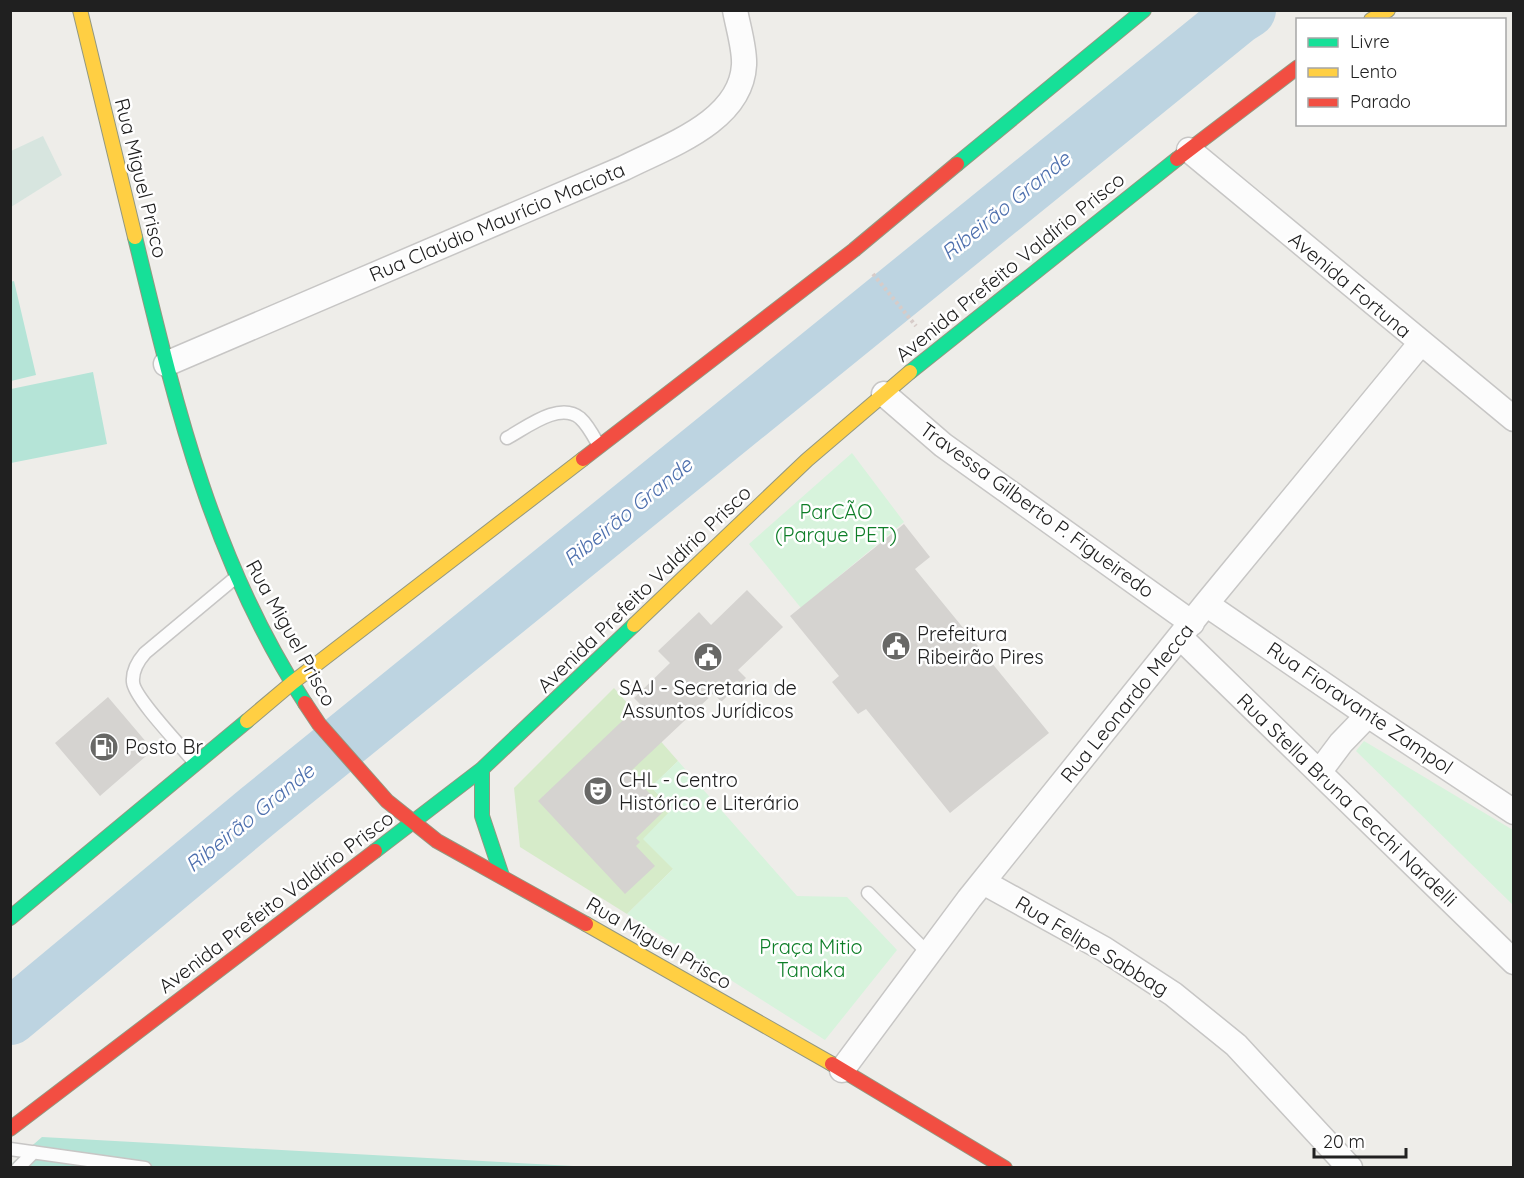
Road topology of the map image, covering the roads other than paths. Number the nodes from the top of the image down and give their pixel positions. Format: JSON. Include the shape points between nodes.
{"nodes":[{"id":1,"x":80,"y":10,"type":"edge"},
{"id":2,"x":735,"y":10,"type":"edge"},
{"id":3,"x":1144,"y":10,"type":"edge"},
{"id":4,"x":1388,"y":10,"type":"edge"},
{"id":5,"x":1374,"y":18,"type":"edge"},
{"id":6,"x":1296,"y":69,"type":"edge"},
{"id":7,"x":1189,"y":150,"type":"junction"},
{"id":8,"x":1420,"y":344,"type":"junction"},
{"id":9,"x":166,"y":364,"type":"junction"},
{"id":10,"x":884,"y":394,"type":"junction"},
{"id":11,"x":1514,"y":419,"type":"edge"},
{"id":12,"x":507,"y":438,"type":"dead end"},
{"id":13,"x":600,"y":447,"type":"junction"},
{"id":14,"x":236,"y":577,"type":"junction"},
{"id":15,"x":1193,"y":621,"type":"junction"},
{"id":16,"x":292,"y":683,"type":"junction"},
{"id":17,"x":1368,"y":716,"type":"junction"},
{"id":18,"x":196,"y":764,"type":"junction"},
{"id":19,"x":482,"y":769,"type":"junction"},
{"id":20,"x":1320,"y":771,"type":"junction"},
{"id":21,"x":1514,"y":812,"type":"edge"},
{"id":22,"x":412,"y":822,"type":"junction"},
{"id":23,"x":502,"y":876,"type":"junction"},
{"id":24,"x":983,"y":882,"type":"junction"},
{"id":25,"x":868,"y":893,"type":"dead end"},
{"id":26,"x":10,"y":918,"type":"edge"},
{"id":27,"x":928,"y":953,"type":"junction"},
{"id":28,"x":1514,"y":962,"type":"edge"},
{"id":29,"x":842,"y":1070,"type":"junction"},
{"id":30,"x":10,"y":1129,"type":"edge"},
{"id":31,"x":10,"y":1149,"type":"edge"},
{"id":32,"x":34,"y":1152,"type":"junction"},
{"id":33,"x":18,"y":1167,"type":"edge"},
{"id":34,"x":129,"y":1167,"type":"edge"},
{"id":35,"x":145,"y":1167,"type":"edge"},
{"id":36,"x":1005,"y":1167,"type":"edge"},
{"id":37,"x":1350,"y":1167,"type":"edge"}],
"edges":[{"from":1,"to":9,"type":"main road","name":"Rua Miguel Prisco"},
{"from":2,"to":9,"type":"street","name":"Rua Claúdio Maurício Maciota","via":[[744,65],[730,105],[714,120],[624,168]]},
{"from":3,"to":13,"type":"main road","via":[[854,250]]},
{"from":4,"to":5,"type":"main road"},
{"from":6,"to":7,"type":"main road","name":"Avenida Prefeito Valdírio Prisco"},
{"from":7,"to":8,"type":"street","name":"Avenida Fortuna"},
{"from":7,"to":10,"type":"main road","name":"Avenida Prefeito Valdírio Prisco"},
{"from":8,"to":11,"type":"street","name":"Avenida Fortuna"},
{"from":8,"to":15,"type":"street","name":"Rua Leonardo Mecca"},
{"from":9,"to":14,"type":"main road","name":"Rua Miguel Prisco","via":[[194,463]]},
{"from":10,"to":15,"type":"street","name":"Travessa Gilberto P. Figueiredo","via":[[944,445]]},
{"from":10,"to":19,"type":"main road","name":"Avenida Prefeito Valdírio Prisco","via":[[807,460]]},
{"from":12,"to":13,"type":"lane","via":[[554,414],[571,413],[581,419]]},
{"from":13,"to":16,"type":"main road"},
{"from":14,"to":16,"type":"main road","name":"Rua Miguel Prisco"},
{"from":14,"to":18,"type":"lane","via":[[145,652],[135,666],[132,683],[139,696]]},
{"from":15,"to":17,"type":"street","name":"Rua Fioravante Zampol"},
{"from":15,"to":20,"type":"street","name":"Rua Stella Bruna Cecchi Nardelli"},
{"from":15,"to":24,"type":"street","name":"Rua Leonardo Mecca"},
{"from":16,"to":18,"type":"main road"},
{"from":16,"to":22,"type":"main road","name":"Rua Miguel Prisco","via":[[319,724],[368,781]]},
{"from":17,"to":20,"type":"street"},
{"from":17,"to":21,"type":"street","name":"Rua Fioravante Zampol"},
{"from":18,"to":26,"type":"main road"},
{"from":19,"to":22,"type":"main road","name":"Avenida Prefeito Valdírio Prisco"},
{"from":19,"to":23,"type":"main road","via":[[482,816]]},
{"from":20,"to":28,"type":"street","name":"Rua Stella Bruna Cecchi Nardelli"},
{"from":22,"to":23,"type":"main road","name":"Rua Miguel Prisco","via":[[437,841]]},
{"from":22,"to":30,"type":"main road","name":"Avenida Prefeito Valdírio Prisco"},
{"from":23,"to":29,"type":"main road","name":"Rua Miguel Prisco"},
{"from":24,"to":27,"type":"street","name":"Rua Leonardo Mecca"},
{"from":24,"to":37,"type":"street","name":"Rua Felipe Sabbag","via":[[1104,949],[1173,994],[1236,1045]]},
{"from":25,"to":27,"type":"lane"},
{"from":27,"to":29,"type":"street","name":"Rua Leonardo Mecca"},
{"from":29,"to":36,"type":"main road","name":"Rua Miguel Prisco"},
{"from":31,"to":32,"type":"lane"},
{"from":32,"to":33,"type":"lane"},
{"from":32,"to":34,"type":"lane"},
{"from":34,"to":35,"type":"lane"}]}
